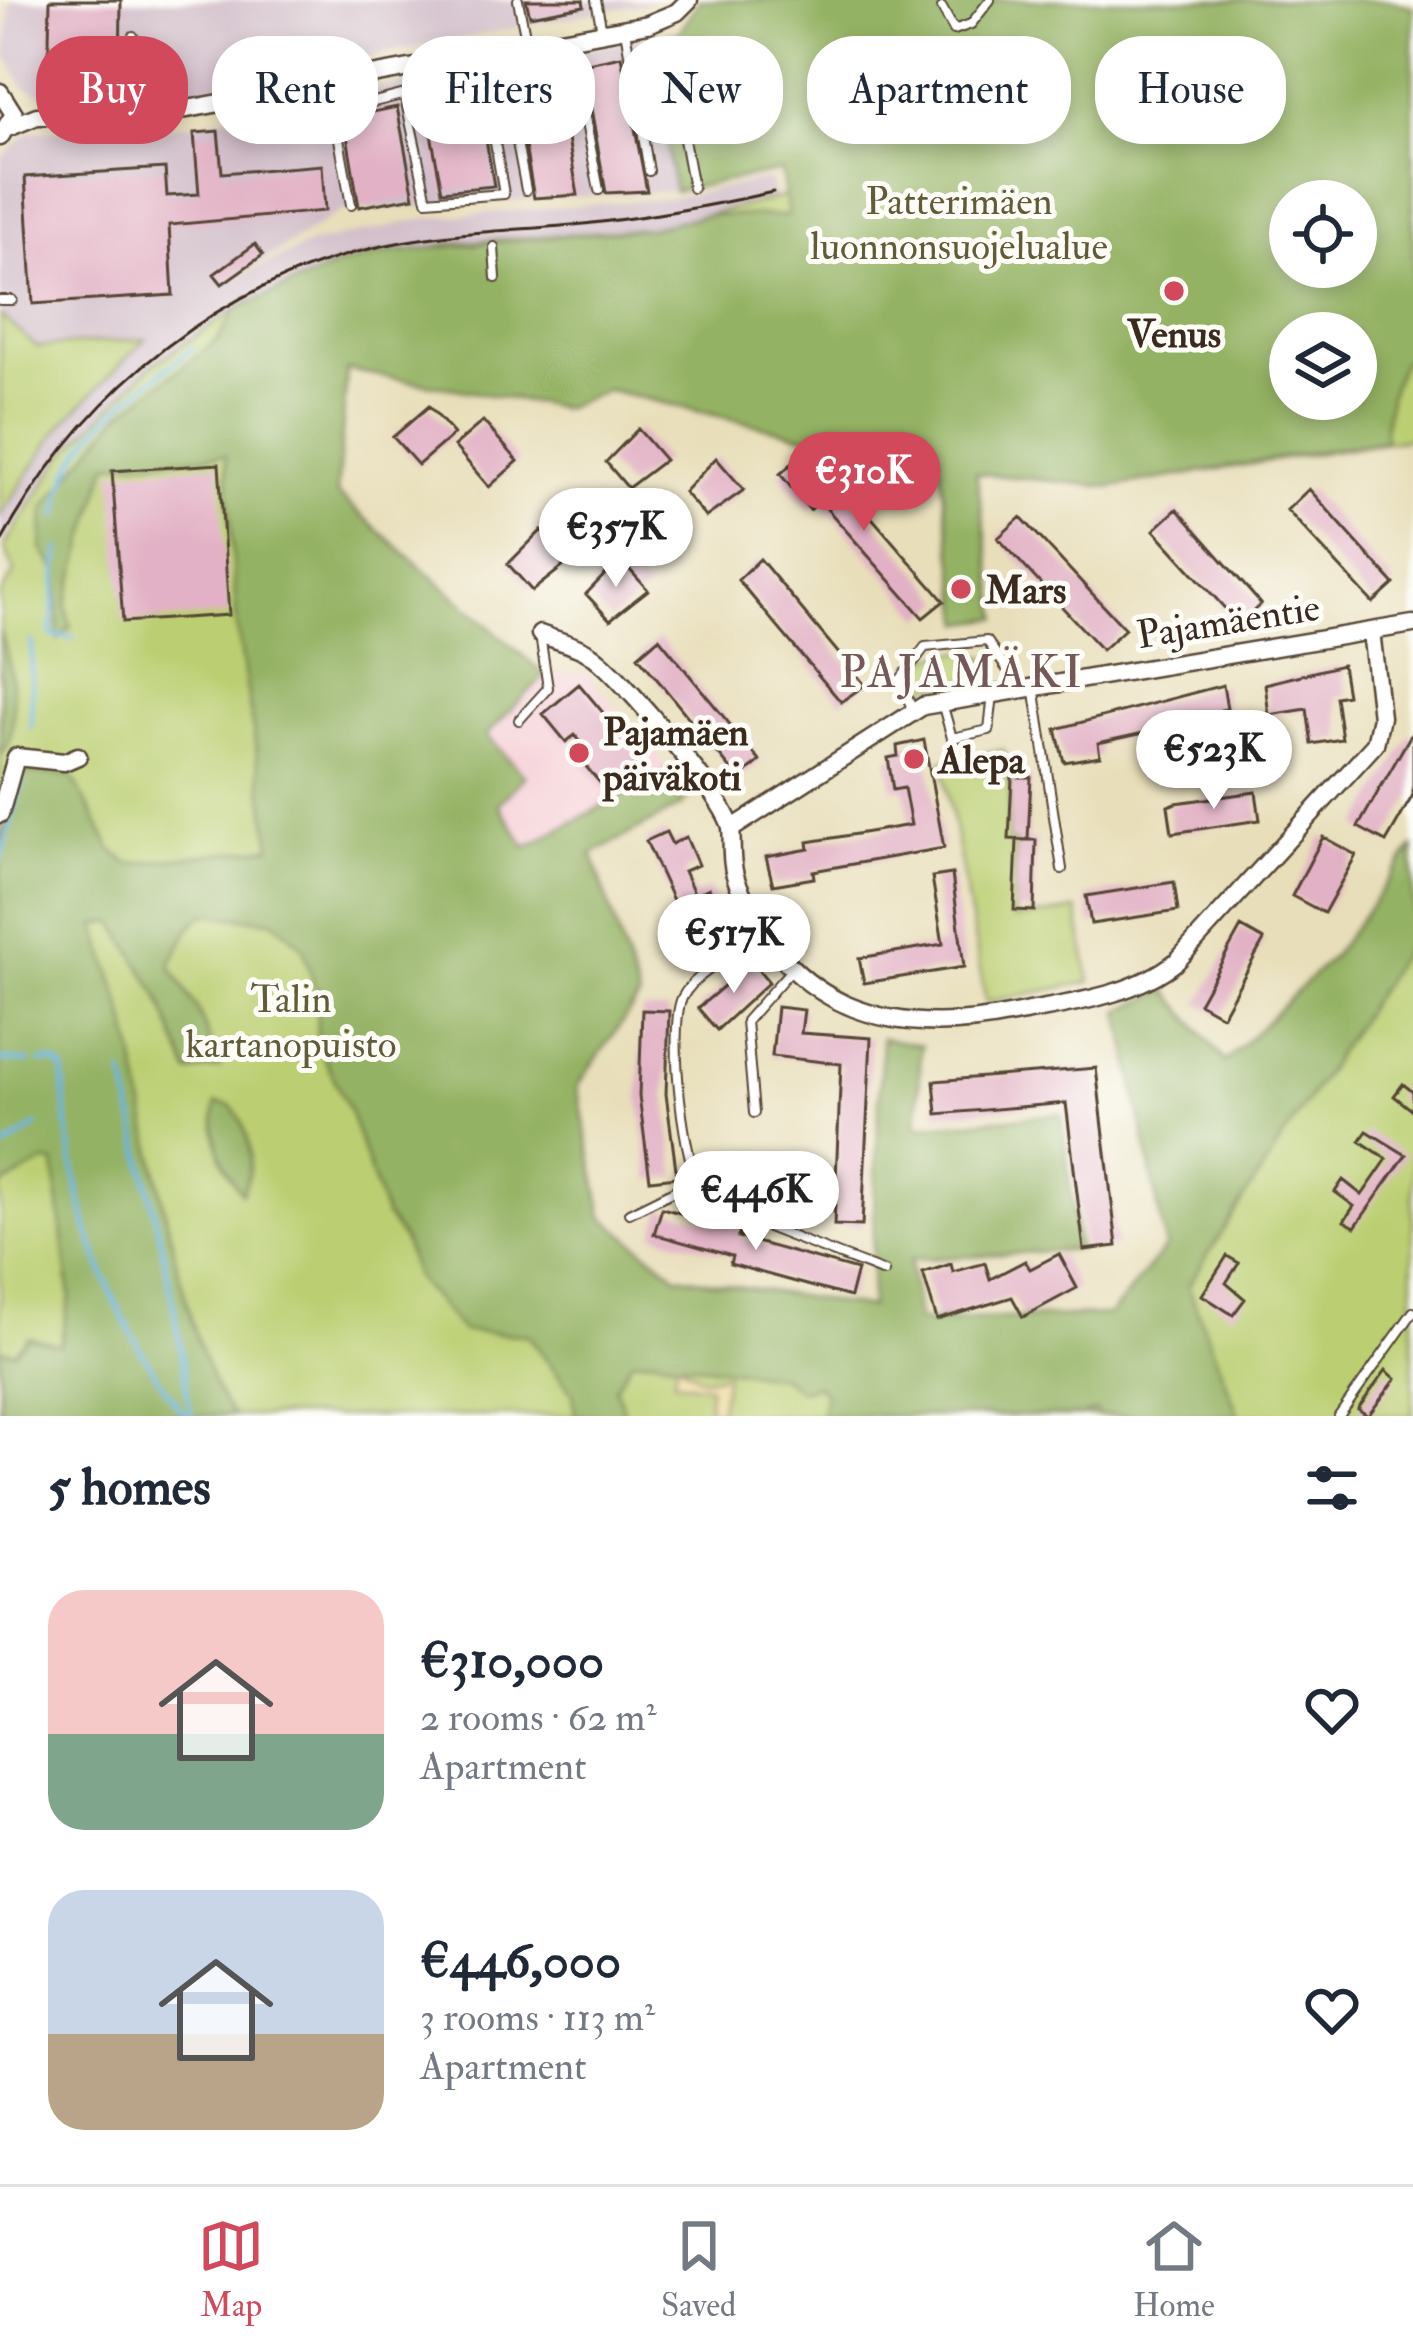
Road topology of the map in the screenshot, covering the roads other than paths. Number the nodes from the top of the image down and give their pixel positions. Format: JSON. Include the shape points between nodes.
{"nodes":[{"id":1,"x":518,"y":0,"type":"edge"},
{"id":2,"x":596,"y":0,"type":"edge"},
{"id":3,"x":689,"y":0,"type":"edge"},
{"id":4,"x":990,"y":0,"type":"edge"},
{"id":5,"x":942,"y":8,"type":"dead end"},
{"id":6,"x":624,"y":28,"type":"junction"},
{"id":7,"x":602,"y":32,"type":"junction"},
{"id":8,"x":525,"y":36,"type":"edge"},
{"id":9,"x":581,"y":36,"type":"edge"},
{"id":10,"x":4,"y":93,"type":"edge"},
{"id":11,"x":36,"y":115,"type":"edge"},
{"id":12,"x":36,"y":116,"type":"edge"},
{"id":13,"x":5,"y":132,"type":"edge"},
{"id":14,"x":340,"y":144,"type":"edge"},
{"id":15,"x":415,"y":144,"type":"edge"},
{"id":16,"x":495,"y":144,"type":"edge"},
{"id":17,"x":517,"y":144,"type":"edge"},
{"id":18,"x":590,"y":144,"type":"edge"},
{"id":19,"x":685,"y":144,"type":"edge"},
{"id":20,"x":649,"y":171,"type":"dead end"},
{"id":21,"x":693,"y":188,"type":"dead end"},
{"id":22,"x":526,"y":190,"type":"dead end"},
{"id":23,"x":599,"y":190,"type":"dead end"},
{"id":24,"x":350,"y":205,"type":"dead end"},
{"id":25,"x":494,"y":247,"type":"dead end"},
{"id":26,"x":496,"y":278,"type":"dead end"},
{"id":27,"x":12,"y":299,"type":"dead end"},
{"id":28,"x":0,"y":300,"type":"edge"},
{"id":29,"x":1413,"y":624,"type":"edge"},
{"id":30,"x":1371,"y":631,"type":"junction"},
{"id":31,"x":540,"y":634,"type":"joint"},
{"id":32,"x":1026,"y":685,"type":"junction"},
{"id":33,"x":993,"y":692,"type":"junction"},
{"id":34,"x":942,"y":702,"type":"junction"},
{"id":35,"x":913,"y":711,"type":"junction"},
{"id":36,"x":518,"y":720,"type":"dead end"},
{"id":37,"x":78,"y":757,"type":"dead end"},
{"id":38,"x":0,"y":814,"type":"edge"},
{"id":39,"x":733,"y":828,"type":"junction"},
{"id":40,"x":1063,"y":868,"type":"dead end"},
{"id":41,"x":764,"y":936,"type":"junction"},
{"id":42,"x":792,"y":969,"type":"junction"},
{"id":43,"x":754,"y":1113,"type":"dead end"},
{"id":44,"x":694,"y":1181,"type":"junction"},
{"id":45,"x":629,"y":1213,"type":"dead end"},
{"id":46,"x":884,"y":1272,"type":"dead end"},
{"id":47,"x":1413,"y":1312,"type":"edge"},
{"id":48,"x":1339,"y":1416,"type":"edge"}],
"edges":[{"from":1,"to":8,"type":"lane"},
{"from":2,"to":7,"type":"lane"},
{"from":3,"to":6,"type":"street","via":[[664,20]]},
{"from":4,"to":5,"type":"lane","via":[[971,24],[954,30]]},
{"from":6,"to":7,"type":"street"},
{"from":6,"to":20,"type":"lane"},
{"from":7,"to":9,"type":"street"},
{"from":10,"to":11,"type":"street"},
{"from":10,"to":13,"type":"street"},
{"from":12,"to":13,"type":"street"},
{"from":14,"to":24,"type":"lane"},
{"from":15,"to":16,"type":"lane","via":[[427,200],[504,194]]},
{"from":17,"to":22,"type":"lane"},
{"from":18,"to":23,"type":"lane"},
{"from":19,"to":21,"type":"lane"},
{"from":25,"to":26,"type":"lane"},
{"from":27,"to":28,"type":"lane"},
{"from":29,"to":30,"type":"street","name":"Pajamäentie"},
{"from":30,"to":32,"type":"street","name":"Pajamäentie"},
{"from":30,"to":42,"type":"street","via":[[1381,717],[1375,744],[1187,950],[1148,981],[933,1027],[869,1014]]},
{"from":31,"to":36,"type":"lane","via":[[549,681]]},
{"from":31,"to":39,"type":"street","via":[[597,658]]},
{"from":32,"to":33,"type":"street","name":"Pajamäentie"},
{"from":32,"to":35,"type":"lane","via":[[987,641],[925,647],[900,680]]},
{"from":32,"to":40,"type":"lane"},
{"from":33,"to":34,"type":"street","name":"Pajamäentie"},
{"from":33,"to":34,"type":"lane","via":[[989,730],[952,738]]},
{"from":34,"to":35,"type":"street","name":"Pajamäentie"},
{"from":35,"to":39,"type":"street","name":"Pajamäentie"},
{"from":37,"to":38,"type":"street","via":[[16,757]]},
{"from":39,"to":41,"type":"street","via":[[730,861]]},
{"from":41,"to":42,"type":"street"},
{"from":41,"to":44,"type":"lane","via":[[694,982],[680,1004]]},
{"from":42,"to":43,"type":"lane","via":[[746,1021]]},
{"from":44,"to":45,"type":"lane"},
{"from":44,"to":46,"type":"lane","via":[[717,1206]]},
{"from":47,"to":48,"type":"lane"}]}
